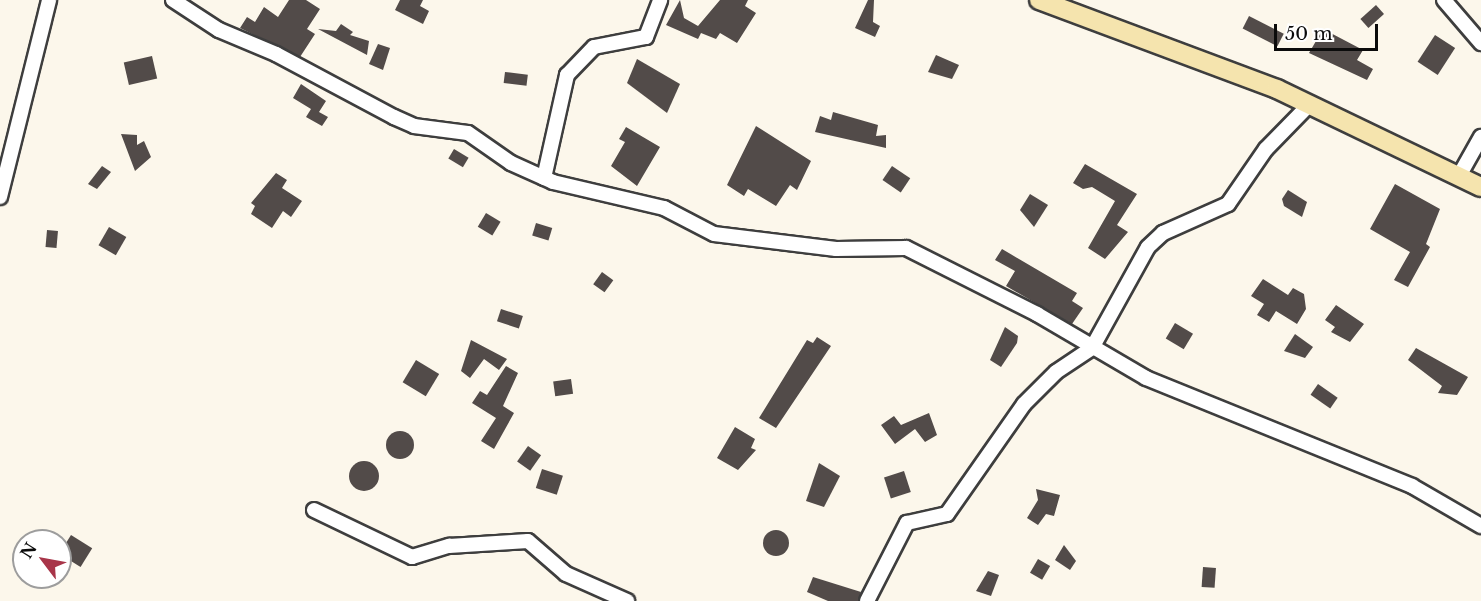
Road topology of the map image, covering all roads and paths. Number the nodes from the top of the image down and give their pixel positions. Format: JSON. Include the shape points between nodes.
{"nodes":[{"id":1,"x":49,"y":0,"type":"edge"},
{"id":2,"x":173,"y":0,"type":"edge"},
{"id":3,"x":660,"y":0,"type":"edge"},
{"id":4,"x":1039,"y":0,"type":"edge"},
{"id":5,"x":1444,"y":0,"type":"edge"},
{"id":6,"x":1481,"y":43,"type":"edge"},
{"id":7,"x":1309,"y":105,"type":"junction"},
{"id":8,"x":1481,"y":137,"type":"edge"},
{"id":9,"x":1459,"y":176,"type":"junction"},
{"id":10,"x":544,"y":178,"type":"junction"},
{"id":11,"x":1481,"y":187,"type":"edge"},
{"id":12,"x":0,"y":197,"type":"edge"},
{"id":13,"x":1092,"y":348,"type":"junction"},
{"id":14,"x":314,"y":510,"type":"dead end"},
{"id":15,"x":1481,"y":526,"type":"edge"},
{"id":16,"x":627,"y":601,"type":"edge"},
{"id":17,"x":867,"y":601,"type":"edge"}],
"edges":[{"from":1,"to":12,"type":"street"},
{"from":2,"to":10,"type":"street","via":[[219,30],[276,54],[394,117],[414,126],[468,134]]},
{"from":3,"to":10,"type":"street","via":[[646,37],[594,47],[567,75]]},
{"from":4,"to":7,"type":"main road"},
{"from":5,"to":6,"type":"street"},
{"from":7,"to":9,"type":"main road"},
{"from":7,"to":13,"type":"street","via":[[1266,149],[1228,204],[1163,233],[1148,247]]},
{"from":8,"to":9,"type":"street"},
{"from":9,"to":11,"type":"main road"},
{"from":10,"to":13,"type":"street","via":[[604,198],[664,208],[714,234],[836,249],[906,248]]},
{"from":13,"to":15,"type":"street","via":[[1146,378],[1412,486]]},
{"from":13,"to":17,"type":"street","via":[[1056,372],[1024,404],[947,514],[907,523]]},
{"from":14,"to":16,"type":"street","via":[[412,557],[449,546],[528,540],[567,574]]}]}
